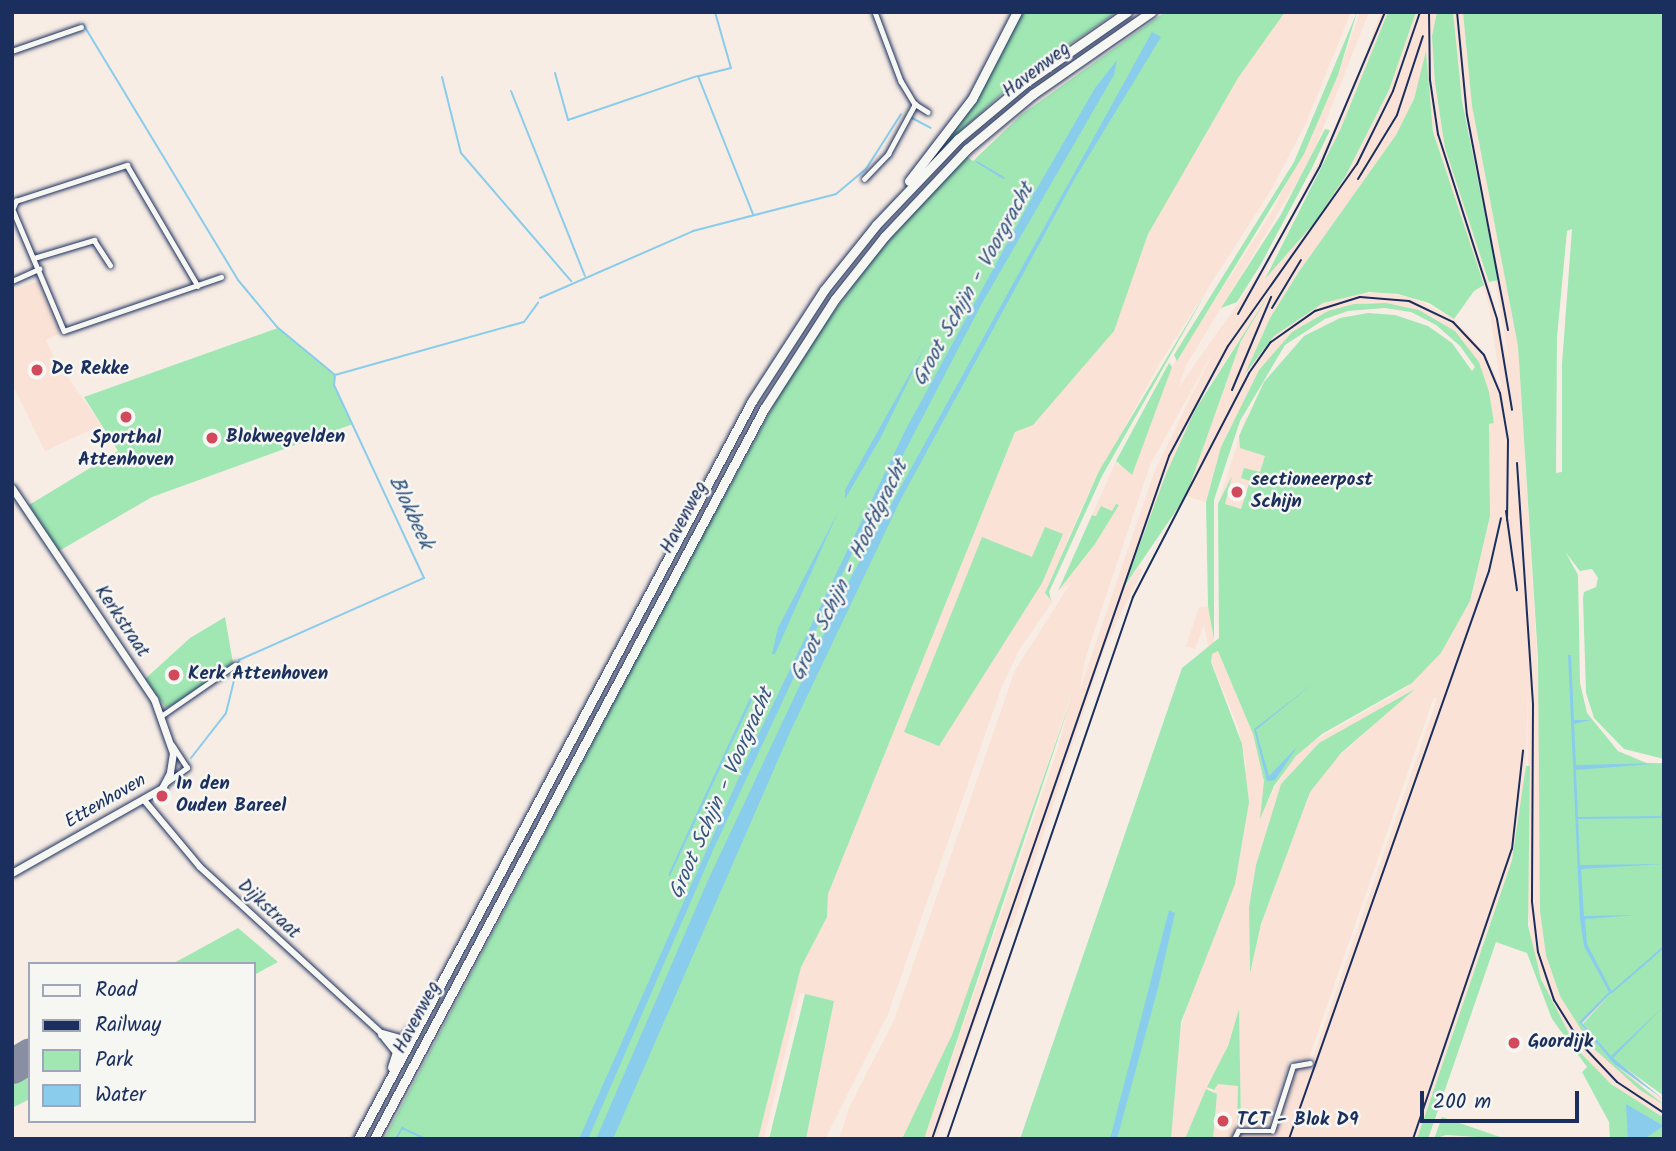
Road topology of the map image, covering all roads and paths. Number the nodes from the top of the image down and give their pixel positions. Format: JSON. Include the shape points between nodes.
{"nodes":[{"id":1,"x":875,"y":12,"type":"edge"},
{"id":2,"x":1017,"y":12,"type":"edge"},
{"id":3,"x":1127,"y":12,"type":"edge"},
{"id":4,"x":1152,"y":12,"type":"edge"},
{"id":5,"x":81,"y":27,"type":"dead end"},
{"id":6,"x":12,"y":51,"type":"edge"},
{"id":7,"x":915,"y":104,"type":"junction"},
{"id":8,"x":928,"y":112,"type":"dead end"},
{"id":9,"x":864,"y":179,"type":"dead end"},
{"id":10,"x":13,"y":210,"type":"edge"},
{"id":11,"x":34,"y":258,"type":"junction"},
{"id":12,"x":846,"y":260,"type":"junction"},
{"id":13,"x":110,"y":264,"type":"dead end"},
{"id":14,"x":39,"y":269,"type":"junction"},
{"id":15,"x":221,"y":277,"type":"dead end"},
{"id":16,"x":12,"y":281,"type":"edge"},
{"id":17,"x":198,"y":286,"type":"junction"},
{"id":18,"x":12,"y":488,"type":"edge"},
{"id":19,"x":234,"y":666,"type":"dead end"},
{"id":20,"x":161,"y":716,"type":"junction"},
{"id":21,"x":172,"y":745,"type":"junction"},
{"id":22,"x":165,"y":783,"type":"junction"},
{"id":23,"x":144,"y":800,"type":"junction"},
{"id":24,"x":12,"y":873,"type":"edge"},
{"id":25,"x":484,"y":907,"type":"junction"},
{"id":26,"x":382,"y":1034,"type":"junction"},
{"id":27,"x":1310,"y":1063,"type":"dead end"},
{"id":28,"x":356,"y":1139,"type":"edge"},
{"id":29,"x":373,"y":1139,"type":"edge"},
{"id":30,"x":1234,"y":1139,"type":"edge"}],
"edges":[{"from":1,"to":7,"type":"street","via":[[901,82]]},
{"from":2,"to":12,"type":"highway","via":[[972,99]]},
{"from":3,"to":12,"type":"highway","name":"Havenweg","via":[[1025,83],[958,139]]},
{"from":4,"to":29,"type":"highway","name":"Havenweg","via":[[1033,94],[967,149],[885,236],[835,299],[764,409]]},
{"from":5,"to":6,"type":"street"},
{"from":7,"to":8,"type":"street"},
{"from":7,"to":9,"type":"street","via":[[888,153]]},
{"from":10,"to":11,"type":"street"},
{"from":10,"to":17,"type":"street","via":[[16,201],[127,164]]},
{"from":11,"to":13,"type":"street","via":[[94,240]]},
{"from":11,"to":14,"type":"street"},
{"from":12,"to":25,"type":"highway","name":"Havenweg","via":[[752,401]]},
{"from":14,"to":16,"type":"street"},
{"from":14,"to":17,"type":"street","via":[[64,331]]},
{"from":15,"to":17,"type":"street"},
{"from":18,"to":20,"type":"main road","name":"Kerkstraat"},
{"from":19,"to":20,"type":"street"},
{"from":20,"to":21,"type":"main road","name":"Kerkstraat"},
{"from":21,"to":22,"type":"main road","name":"Kerkstraat","via":[[173,763]]},
{"from":21,"to":22,"type":"street","name":"Ettenhoven","via":[[187,768]]},
{"from":22,"to":23,"type":"main road","name":"Ettenhoven"},
{"from":23,"to":24,"type":"main road","name":"Ettenhoven"},
{"from":23,"to":26,"type":"street","name":"Dijkstraat","via":[[200,867]]},
{"from":25,"to":26,"type":"highway","via":[[407,1037],[397,1040]]},
{"from":25,"to":28,"type":"highway","name":"Havenweg"},
{"from":26,"to":28,"type":"highway","via":[[395,1048],[396,1058]]},
{"from":27,"to":30,"type":"street","via":[[1293,1066],[1272,1131],[1239,1131]]}]}
